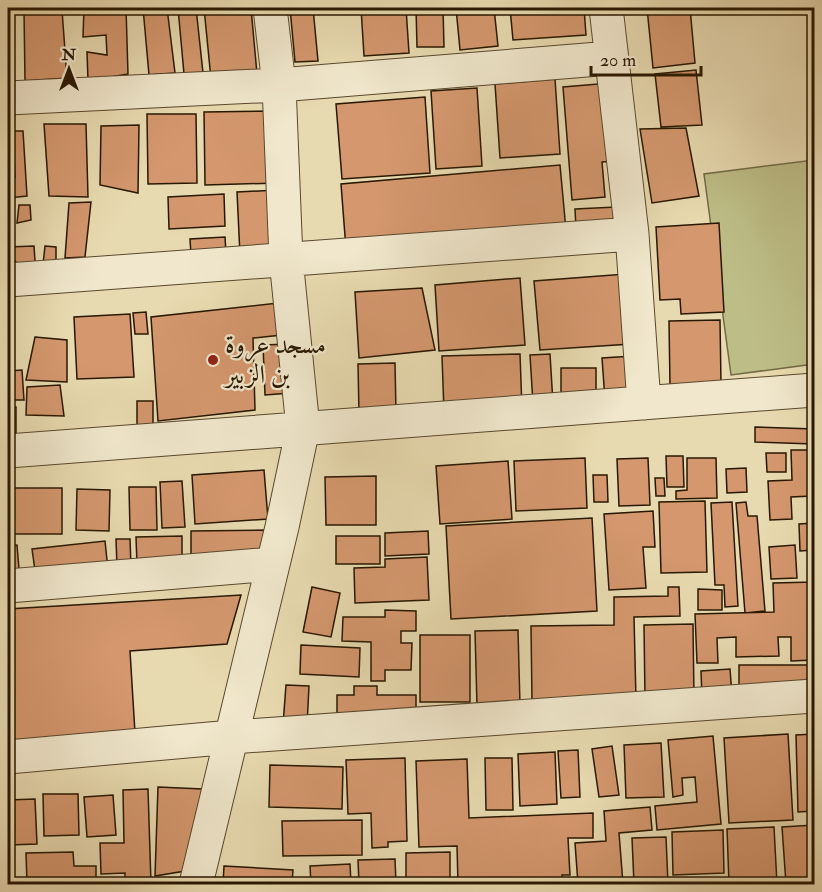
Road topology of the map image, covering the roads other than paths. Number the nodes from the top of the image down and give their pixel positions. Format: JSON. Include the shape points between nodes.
{"nodes":[{"id":1,"x":270,"y":8,"type":"edge"},
{"id":2,"x":606,"y":8,"type":"edge"},
{"id":3,"x":611,"y":58,"type":"junction"},
{"id":4,"x":279,"y":85,"type":"junction"},
{"id":5,"x":8,"y":98,"type":"edge"},
{"id":6,"x":632,"y":234,"type":"junction"},
{"id":7,"x":286,"y":259,"type":"junction"},
{"id":8,"x":8,"y":280,"type":"edge"},
{"id":9,"x":814,"y":390,"type":"edge"},
{"id":10,"x":644,"y":403,"type":"junction"},
{"id":11,"x":303,"y":428,"type":"junction"},
{"id":12,"x":8,"y":451,"type":"edge"},
{"id":13,"x":273,"y":564,"type":"junction"},
{"id":14,"x":8,"y":586,"type":"edge"},
{"id":15,"x":814,"y":696,"type":"edge"},
{"id":16,"x":232,"y":737,"type":"junction"},
{"id":17,"x":8,"y":757,"type":"edge"},
{"id":18,"x":196,"y":885,"type":"edge"}],
"edges":[{"from":1,"to":4,"type":"street"},
{"from":2,"to":3,"type":"street"},
{"from":3,"to":4,"type":"street"},
{"from":3,"to":6,"type":"street"},
{"from":4,"to":5,"type":"street"},
{"from":4,"to":7,"type":"street"},
{"from":6,"to":7,"type":"street"},
{"from":6,"to":10,"type":"street"},
{"from":7,"to":8,"type":"street"},
{"from":7,"to":11,"type":"street"},
{"from":9,"to":10,"type":"street"},
{"from":10,"to":11,"type":"street"},
{"from":11,"to":12,"type":"street"},
{"from":11,"to":13,"type":"street"},
{"from":13,"to":14,"type":"street"},
{"from":13,"to":16,"type":"street"},
{"from":15,"to":16,"type":"street"},
{"from":16,"to":17,"type":"street"},
{"from":16,"to":18,"type":"street"}]}
